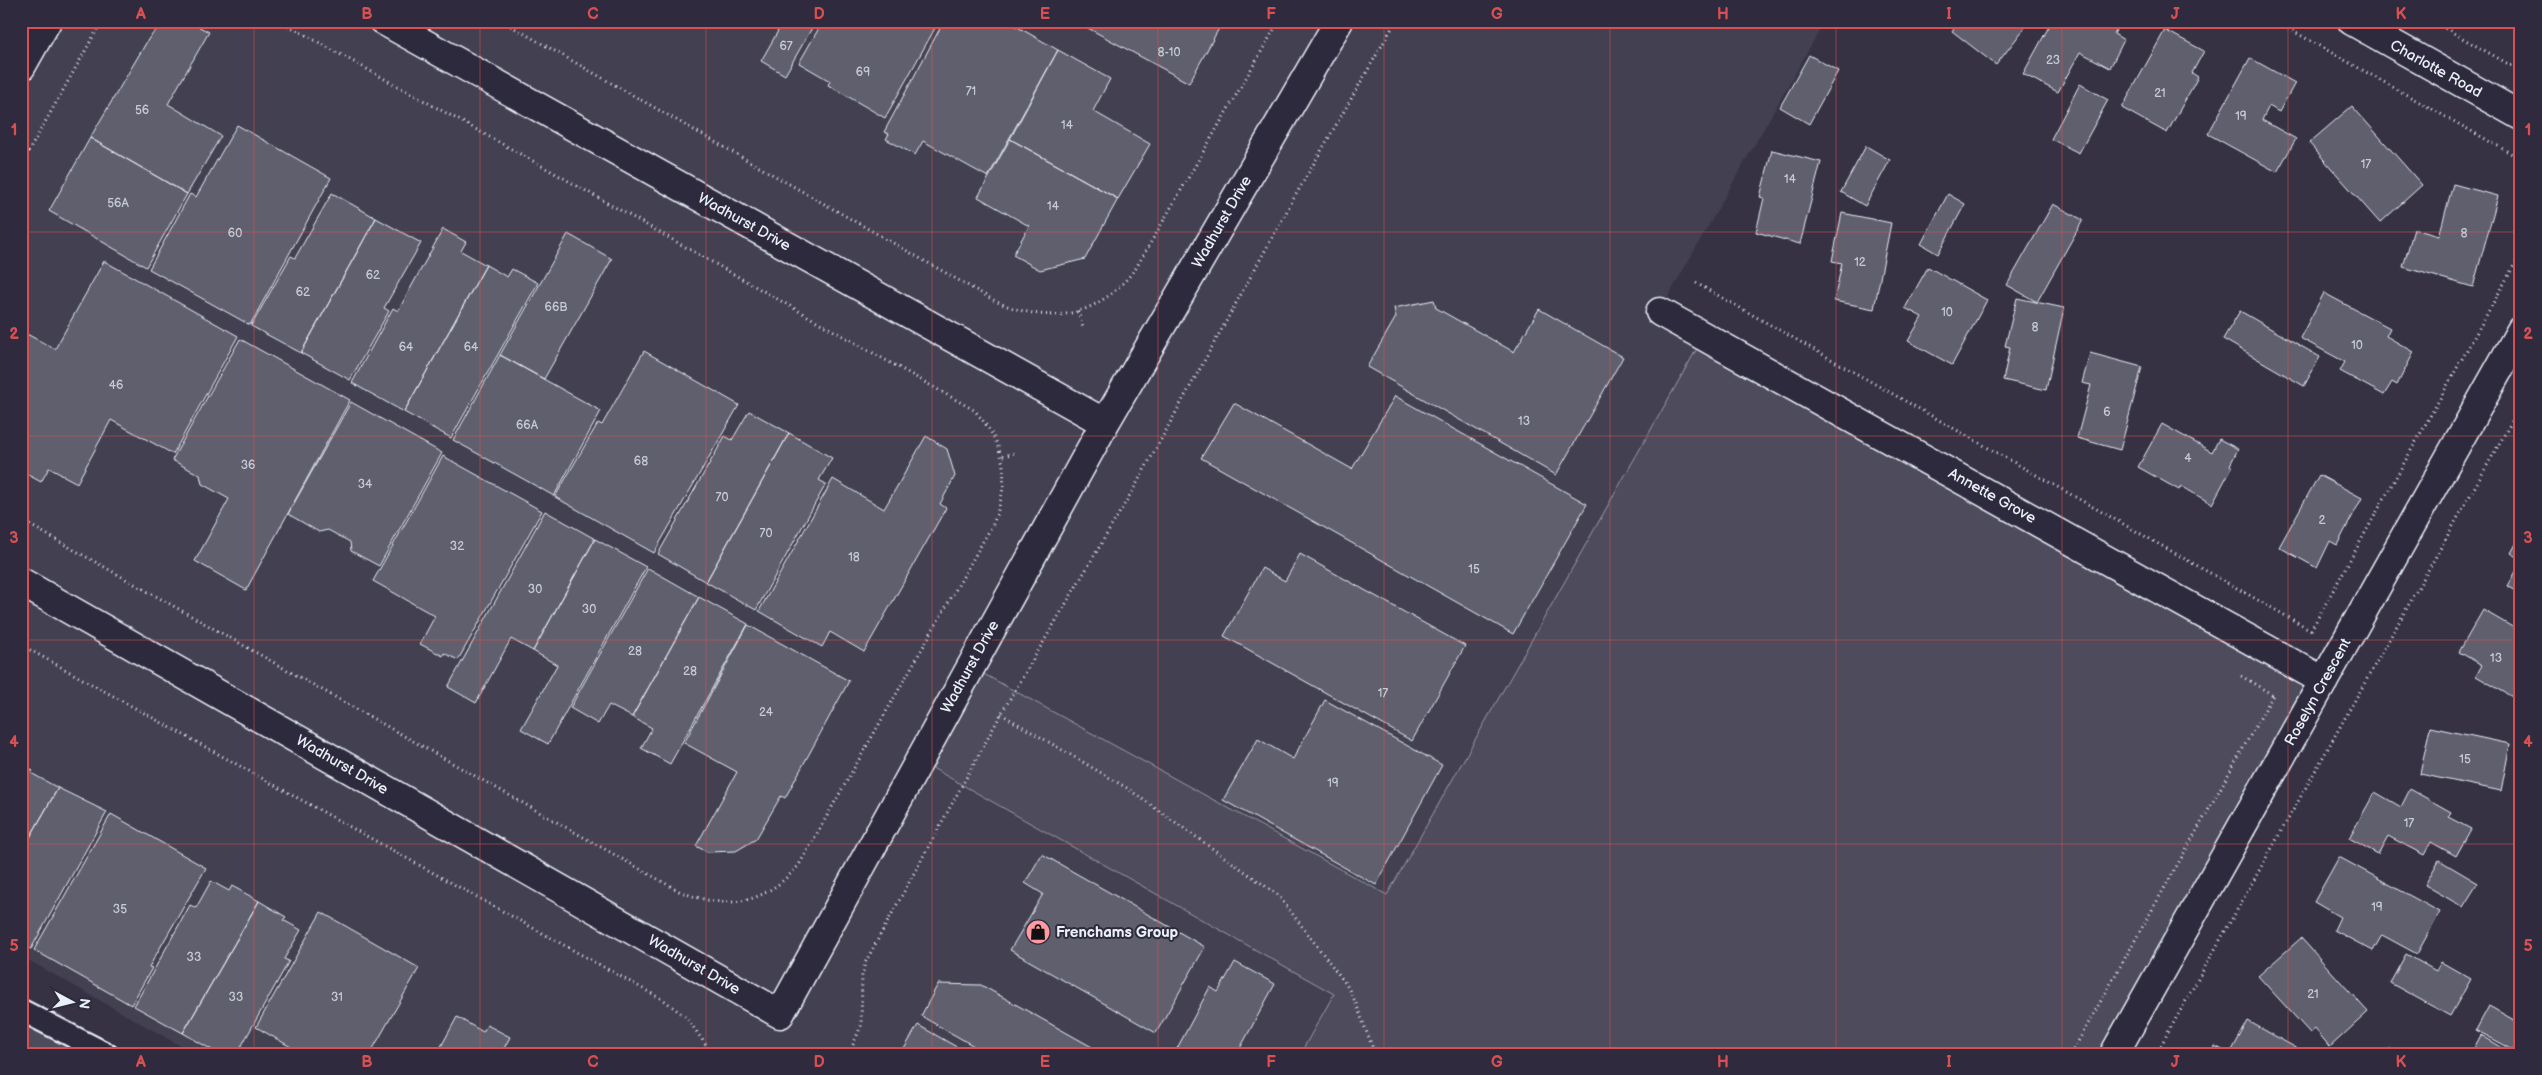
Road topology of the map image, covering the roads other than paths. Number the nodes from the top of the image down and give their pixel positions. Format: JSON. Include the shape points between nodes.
{"nodes":[{"id":1,"x":47,"y":21,"type":"edge"},
{"id":2,"x":384,"y":21,"type":"edge"},
{"id":3,"x":1339,"y":21,"type":"edge"},
{"id":4,"x":2352,"y":21,"type":"edge"},
{"id":5,"x":21,"y":67,"type":"edge"},
{"id":6,"x":2521,"y":116,"type":"edge"},
{"id":7,"x":1660,"y":312,"type":"dead end"},
{"id":8,"x":2521,"y":330,"type":"edge"},
{"id":9,"x":1105,"y":423,"type":"junction"},
{"id":10,"x":21,"y":582,"type":"edge"},
{"id":11,"x":2324,"y":681,"type":"junction"},
{"id":12,"x":21,"y":1010,"type":"edge"},
{"id":13,"x":107,"y":1054,"type":"edge"},
{"id":14,"x":2114,"y":1054,"type":"edge"}],
"edges":[{"from":1,"to":5,"type":"street"},
{"from":2,"to":9,"type":"street","name":"Wadhurst Drive"},
{"from":3,"to":9,"type":"street","name":"Wadhurst Drive"},
{"from":4,"to":6,"type":"street","name":"Charlotte Road"},
{"from":7,"to":11,"type":"street","name":"Annette Grove"},
{"from":8,"to":11,"type":"street","name":"Roselyn Crescent"},
{"from":9,"to":10,"type":"street","name":"Wadhurst Drive","via":[[780,1014]]},
{"from":11,"to":14,"type":"street","name":"Roselyn Crescent"},
{"from":12,"to":13,"type":"lane"}]}
